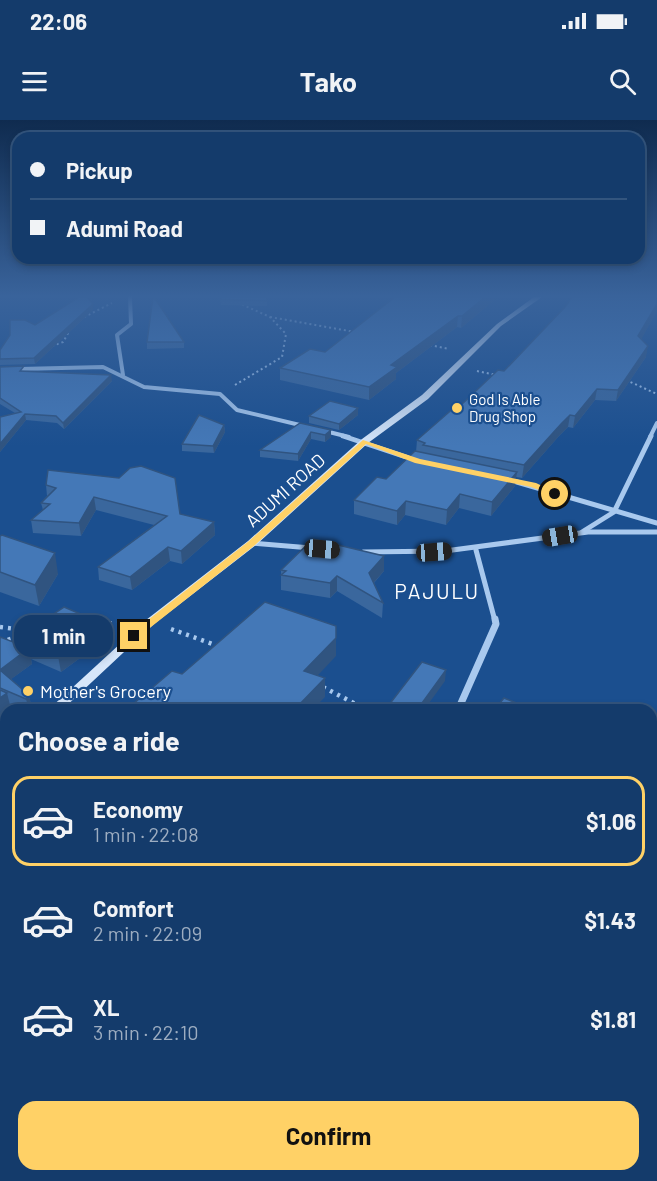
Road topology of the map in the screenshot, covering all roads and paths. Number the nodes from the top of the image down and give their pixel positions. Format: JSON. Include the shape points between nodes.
{"nodes":[{"id":1,"x":119,"y":347,"type":"edge"},
{"id":2,"x":284,"y":347,"type":"edge"},
{"id":3,"x":439,"y":347,"type":"edge"},
{"id":4,"x":476,"y":347,"type":"edge"},
{"id":5,"x":469,"y":353,"type":"junction"},
{"id":6,"x":459,"y":367,"type":"junction"},
{"id":7,"x":10,"y":369,"type":"edge"},
{"id":8,"x":123,"y":375,"type":"junction"},
{"id":9,"x":498,"y":375,"type":"edge"},
{"id":10,"x":622,"y":380,"type":"edge"},
{"id":11,"x":220,"y":394,"type":"junction"},
{"id":12,"x":657,"y":394,"type":"edge"},
{"id":13,"x":657,"y":423,"type":"edge"},
{"id":14,"x":308,"y":427,"type":"edge"},
{"id":15,"x":319,"y":430,"type":"edge"},
{"id":16,"x":365,"y":441,"type":"junction"},
{"id":17,"x":418,"y":461,"type":"edge"},
{"id":18,"x":501,"y":478,"type":"edge"},
{"id":19,"x":614,"y":512,"type":"junction"},
{"id":20,"x":657,"y":524,"type":"edge"},
{"id":21,"x":657,"y":532,"type":"edge"},
{"id":22,"x":581,"y":533,"type":"junction"},
{"id":23,"x":252,"y":543,"type":"junction"},
{"id":24,"x":322,"y":549,"type":"edge"},
{"id":25,"x":476,"y":550,"type":"junction"},
{"id":26,"x":357,"y":552,"type":"edge"},
{"id":27,"x":150,"y":621,"type":"junction"},
{"id":28,"x":97,"y":625,"type":"edge"},
{"id":29,"x":0,"y":627,"type":"edge"},
{"id":30,"x":0,"y":642,"type":"edge"},
{"id":31,"x":226,"y":649,"type":"edge"},
{"id":32,"x":316,"y":683,"type":"edge"},
{"id":33,"x":60,"y":704,"type":"edge"},
{"id":34,"x":356,"y":704,"type":"edge"},
{"id":35,"x":461,"y":704,"type":"edge"}],
"edges":[{"from":1,"to":8,"type":"street"},
{"from":2,"to":11,"type":"path","via":[[282,357]]},
{"from":3,"to":5,"type":"path"},
{"from":4,"to":5,"type":"main road","name":"ADUMI ROAD"},
{"from":5,"to":6,"type":"main road","name":"ADUMI ROAD"},
{"from":6,"to":9,"type":"path"},
{"from":6,"to":16,"type":"main road","name":"ADUMI ROAD"},
{"from":7,"to":8,"type":"street","via":[[103,367]]},
{"from":8,"to":11,"type":"street","via":[[129,382],[144,387]]},
{"from":10,"to":12,"type":"path"},
{"from":11,"to":14,"type":"street","via":[[237,410]]},
{"from":13,"to":19,"type":"street"},
{"from":15,"to":16,"type":"street"},
{"from":16,"to":17,"type":"street"},
{"from":16,"to":23,"type":"main road","name":"ADUMI ROAD"},
{"from":18,"to":19,"type":"street"},
{"from":19,"to":20,"type":"street"},
{"from":19,"to":22,"type":"street"},
{"from":21,"to":22,"type":"street"},
{"from":22,"to":25,"type":"street"},
{"from":23,"to":24,"type":"street"},
{"from":23,"to":27,"type":"main road","name":"ADUMI ROAD"},
{"from":25,"to":26,"type":"street","via":[[392,555]]},
{"from":25,"to":35,"type":"street","via":[[496,624]]},
{"from":27,"to":28,"type":"path"},
{"from":27,"to":31,"type":"path"},
{"from":27,"to":33,"type":"main road","name":"ADUMI ROAD"},
{"from":29,"to":30,"type":"path","via":[[38,632]]},
{"from":32,"to":34,"type":"path"}]}
